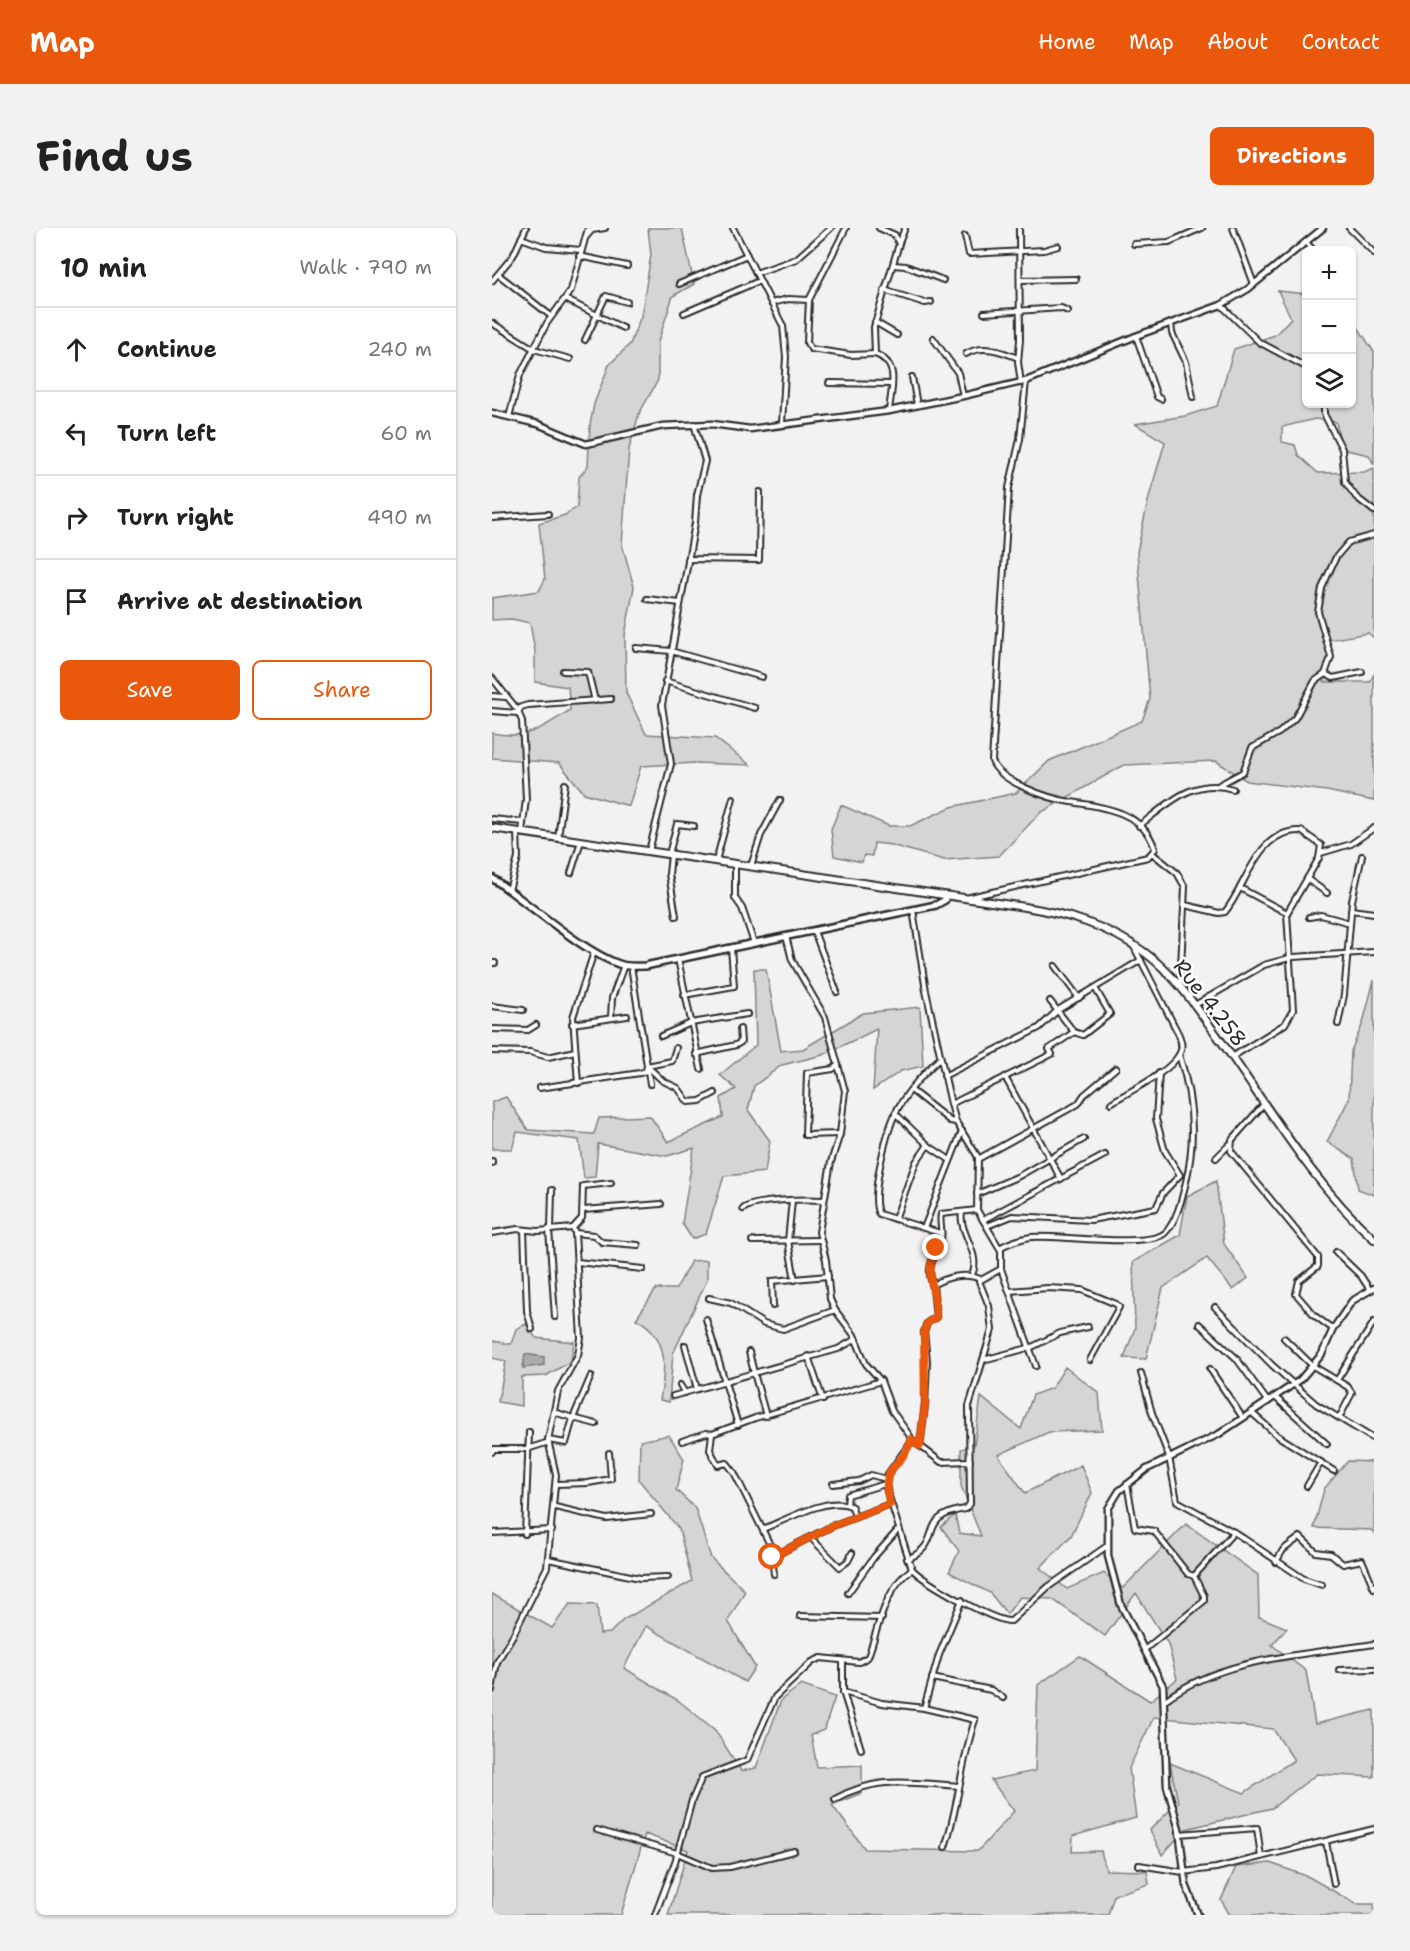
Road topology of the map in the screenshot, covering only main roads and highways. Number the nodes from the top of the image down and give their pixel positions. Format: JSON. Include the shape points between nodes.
{"nodes":[{"id":1,"x":492,"y":828,"type":"edge"},
{"id":2,"x":492,"y":878,"type":"edge"},
{"id":3,"x":947,"y":898,"type":"junction"},
{"id":4,"x":1374,"y":1239,"type":"edge"}],
"edges":[{"from":1,"to":3,"type":"highway","name":"Rue 4.258"},
{"from":2,"to":3,"type":"main road","via":[[595,951],[631,966],[814,931]]},
{"from":3,"to":4,"type":"highway","name":"Rue 4.258","via":[[1063,914],[1106,930],[1161,966],[1195,1005],[1325,1187]]}]}
